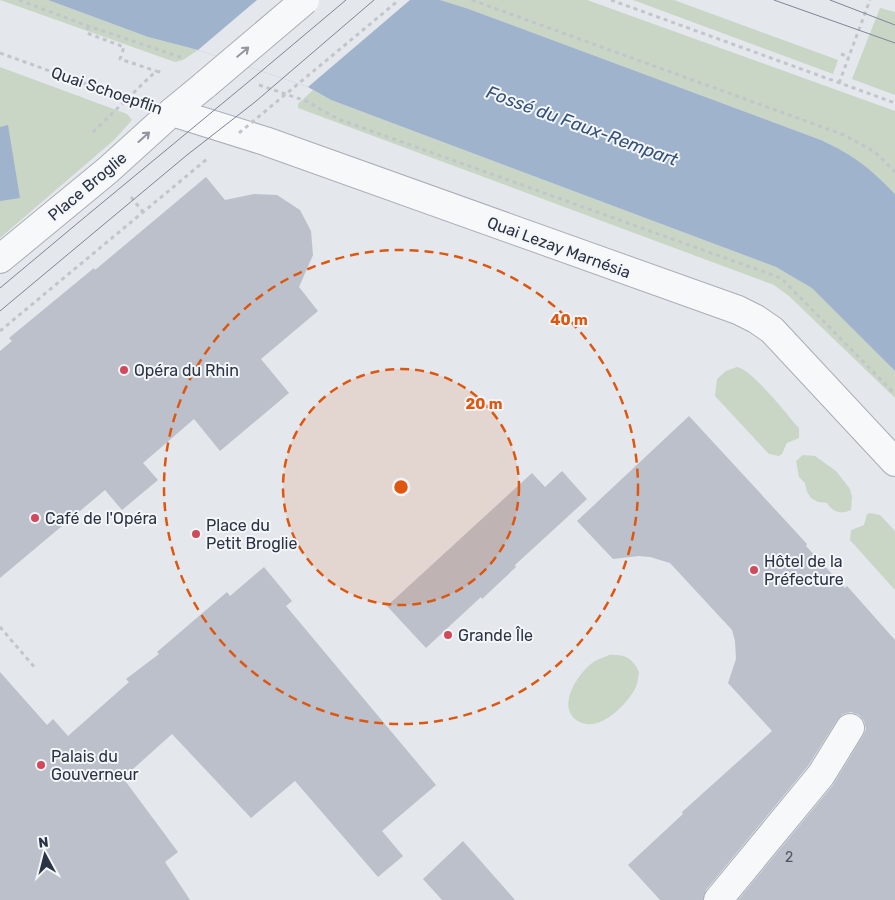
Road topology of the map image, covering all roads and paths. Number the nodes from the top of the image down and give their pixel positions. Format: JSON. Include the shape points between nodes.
{"nodes":[{"id":1,"x":19,"y":0,"type":"edge"},
{"id":2,"x":305,"y":0,"type":"edge"},
{"id":3,"x":399,"y":0,"type":"edge"},
{"id":4,"x":472,"y":0,"type":"edge"},
{"id":5,"x":610,"y":0,"type":"edge"},
{"id":6,"x":870,"y":0,"type":"edge"},
{"id":7,"x":88,"y":26,"type":"junction"},
{"id":8,"x":0,"y":53,"type":"edge"},
{"id":9,"x":841,"y":54,"type":"dead end"},
{"id":10,"x":849,"y":57,"type":"junction"},
{"id":11,"x":185,"y":58,"type":"dead end"},
{"id":12,"x":156,"y":71,"type":"dead end"},
{"id":13,"x":840,"y":83,"type":"junction"},
{"id":14,"x":141,"y":85,"type":"dead end"},
{"id":15,"x":127,"y":99,"type":"junction"},
{"id":16,"x":895,"y":103,"type":"edge"},
{"id":17,"x":172,"y":112,"type":"junction"},
{"id":18,"x":93,"y":132,"type":"dead end"},
{"id":19,"x":235,"y":136,"type":"junction"},
{"id":20,"x":210,"y":157,"type":"dead end"},
{"id":21,"x":895,"y":172,"type":"edge"},
{"id":22,"x":0,"y":259,"type":"edge"},
{"id":23,"x":0,"y":331,"type":"edge"},
{"id":24,"x":895,"y":462,"type":"edge"},
{"id":25,"x":0,"y":627,"type":"edge"},
{"id":26,"x":36,"y":669,"type":"dead end"},
{"id":27,"x":850,"y":728,"type":"dead end"},
{"id":28,"x":718,"y":900,"type":"edge"}],
"edges":[{"from":1,"to":7,"type":"path"},
{"from":17,"to":2,"type":"street","name":"Quai Schoepflin","one_way":true,"bridge":true},
{"from":3,"to":19,"type":"path","bridge":true},
{"from":4,"to":21,"type":"path","via":[[844,135],[875,152]]},
{"from":5,"to":13,"type":"path"},
{"from":6,"to":10,"type":"path"},
{"from":7,"to":11,"type":"path"},
{"from":7,"to":12,"type":"path","via":[[87,33],[124,47],[120,59]]},
{"from":8,"to":15,"type":"path","name":"Quai Schoepflin"},
{"from":9,"to":10,"type":"path"},
{"from":10,"to":13,"type":"path"},
{"from":13,"to":16,"type":"path"},
{"from":14,"to":15,"type":"path"},
{"from":15,"to":17,"type":"path","name":"Quai Schoepflin"},
{"from":15,"to":18,"type":"path"},
{"from":17,"to":19,"type":"street","name":"Quai Lezay Marnésia"},
{"from":22,"to":17,"type":"street","name":"Place Broglie","one_way":true,"via":[[108,170]]},
{"from":19,"to":24,"type":"street","name":"Quai Lezay Marnésia","via":[[744,313],[772,330]]},
{"from":20,"to":23,"type":"path"},
{"from":25,"to":26,"type":"path"},
{"from":27,"to":28,"type":"street","via":[[821,775]]}]}
